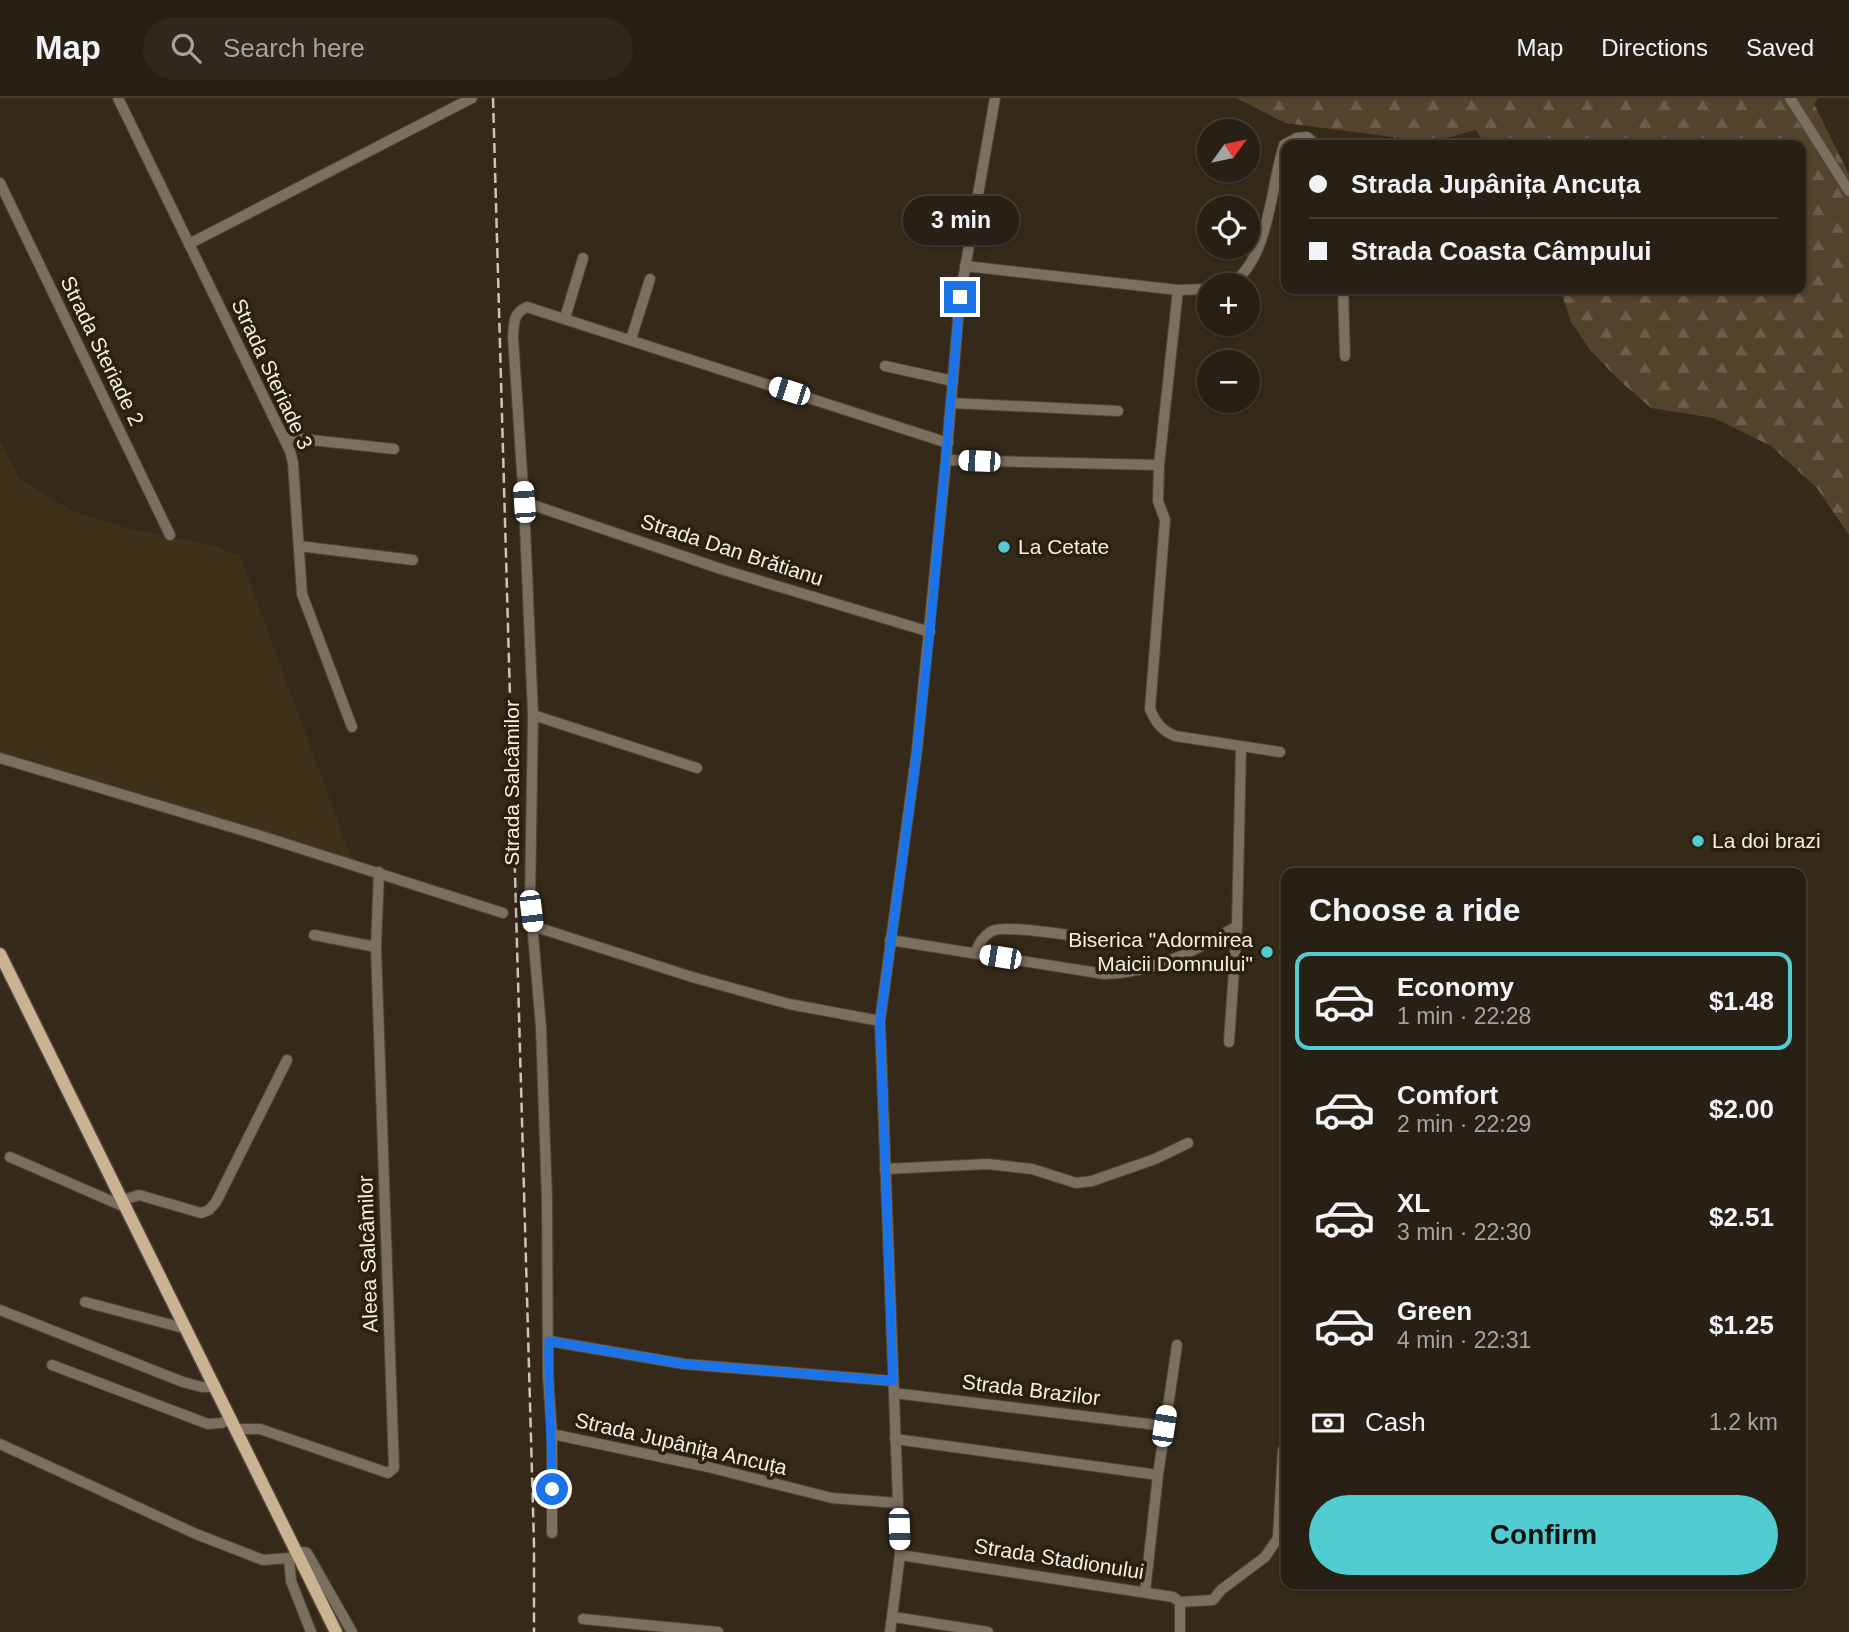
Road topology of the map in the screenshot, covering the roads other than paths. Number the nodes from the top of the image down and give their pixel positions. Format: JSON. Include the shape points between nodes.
{"nodes":[{"id":1,"x":118,"y":98,"type":"edge"},
{"id":2,"x":472,"y":98,"type":"edge"},
{"id":3,"x":995,"y":98,"type":"edge"},
{"id":4,"x":1790,"y":98,"type":"edge"},
{"id":5,"x":1293,"y":140,"type":"edge"},
{"id":6,"x":1310,"y":140,"type":"edge"},
{"id":7,"x":1281,"y":154,"type":"edge"},
{"id":8,"x":0,"y":183,"type":"edge"},
{"id":9,"x":1849,"y":191,"type":"edge"},
{"id":10,"x":189,"y":244,"type":"junction"},
{"id":11,"x":583,"y":258,"type":"dead end"},
{"id":12,"x":965,"y":266,"type":"junction"},
{"id":13,"x":1244,"y":273,"type":"edge"},
{"id":14,"x":650,"y":279,"type":"dead end"},
{"id":15,"x":1197,"y":289,"type":"edge"},
{"id":16,"x":1178,"y":290,"type":"junction"},
{"id":17,"x":1343,"y":294,"type":"edge"},
{"id":18,"x":565,"y":318,"type":"junction"},
{"id":19,"x":631,"y":339,"type":"junction"},
{"id":20,"x":1345,"y":356,"type":"dead end"},
{"id":21,"x":885,"y":366,"type":"dead end"},
{"id":22,"x":953,"y":381,"type":"junction"},
{"id":23,"x":951,"y":403,"type":"junction"},
{"id":24,"x":1118,"y":411,"type":"dead end"},
{"id":25,"x":284,"y":437,"type":"junction"},
{"id":26,"x":948,"y":443,"type":"junction"},
{"id":27,"x":394,"y":449,"type":"dead end"},
{"id":28,"x":946,"y":460,"type":"junction"},
{"id":29,"x":1159,"y":465,"type":"junction"},
{"id":30,"x":524,"y":502,"type":"junction"},
{"id":31,"x":170,"y":535,"type":"dead end"},
{"id":32,"x":299,"y":546,"type":"junction"},
{"id":33,"x":413,"y":560,"type":"dead end"},
{"id":34,"x":930,"y":632,"type":"junction"},
{"id":35,"x":533,"y":715,"type":"junction"},
{"id":36,"x":352,"y":727,"type":"dead end"},
{"id":37,"x":1241,"y":747,"type":"junction"},
{"id":38,"x":1280,"y":752,"type":"dead end"},
{"id":39,"x":0,"y":758,"type":"edge"},
{"id":40,"x":697,"y":768,"type":"dead end"},
{"id":41,"x":379,"y":872,"type":"junction"},
{"id":42,"x":503,"y":912,"type":"dead end"},
{"id":43,"x":533,"y":926,"type":"junction"},
{"id":44,"x":1237,"y":926,"type":"junction"},
{"id":45,"x":314,"y":935,"type":"dead end"},
{"id":46,"x":1076,"y":936,"type":"dead end"},
{"id":47,"x":890,"y":940,"type":"junction"},
{"id":48,"x":376,"y":947,"type":"junction"},
{"id":49,"x":975,"y":953,"type":"junction"},
{"id":50,"x":0,"y":954,"type":"edge"},
{"id":51,"x":880,"y":1021,"type":"junction"},
{"id":52,"x":1230,"y":1042,"type":"dead end"},
{"id":53,"x":287,"y":1060,"type":"dead end"},
{"id":54,"x":1188,"y":1143,"type":"dead end"},
{"id":55,"x":10,"y":1157,"type":"dead end"},
{"id":56,"x":886,"y":1169,"type":"junction"},
{"id":57,"x":125,"y":1205,"type":"junction"},
{"id":58,"x":86,"y":1302,"type":"dead end"},
{"id":59,"x":0,"y":1310,"type":"edge"},
{"id":60,"x":187,"y":1329,"type":"junction"},
{"id":61,"x":549,"y":1341,"type":"junction"},
{"id":62,"x":1177,"y":1345,"type":"dead end"},
{"id":63,"x":52,"y":1365,"type":"dead end"},
{"id":64,"x":893,"y":1381,"type":"junction"},
{"id":65,"x":216,"y":1387,"type":"junction"},
{"id":66,"x":894,"y":1393,"type":"junction"},
{"id":67,"x":234,"y":1424,"type":"junction"},
{"id":68,"x":1164,"y":1426,"type":"junction"},
{"id":69,"x":552,"y":1434,"type":"junction"},
{"id":70,"x":895,"y":1439,"type":"junction"},
{"id":71,"x":0,"y":1444,"type":"edge"},
{"id":72,"x":1158,"y":1475,"type":"junction"},
{"id":73,"x":1281,"y":1485,"type":"edge"},
{"id":74,"x":898,"y":1503,"type":"junction"},
{"id":75,"x":552,"y":1533,"type":"dead end"},
{"id":76,"x":900,"y":1555,"type":"junction"},
{"id":77,"x":293,"y":1556,"type":"junction"},
{"id":78,"x":1145,"y":1592,"type":"junction"},
{"id":79,"x":1180,"y":1602,"type":"junction"},
{"id":80,"x":894,"y":1617,"type":"junction"},
{"id":81,"x":583,"y":1619,"type":"dead end"},
{"id":82,"x":312,"y":1632,"type":"edge"},
{"id":83,"x":337,"y":1632,"type":"edge"},
{"id":84,"x":352,"y":1632,"type":"edge"},
{"id":85,"x":718,"y":1632,"type":"edge"},
{"id":86,"x":890,"y":1632,"type":"edge"},
{"id":87,"x":988,"y":1632,"type":"edge"},
{"id":88,"x":1180,"y":1632,"type":"edge"}],
"edges":[{"from":1,"to":10,"type":"street","name":"Strada Steriade 3"},
{"from":2,"to":10,"type":"street"},
{"from":3,"to":12,"type":"street"},
{"from":4,"to":9,"type":"street"},
{"from":5,"to":6,"type":"street"},
{"from":7,"to":13,"type":"street","via":[[1265,228]]},
{"from":8,"to":31,"type":"street","name":"Strada Steriade 2"},
{"from":10,"to":25,"type":"street","name":"Strada Steriade 3"},
{"from":11,"to":18,"type":"street"},
{"from":12,"to":16,"type":"street"},
{"from":12,"to":22,"type":"street"},
{"from":14,"to":19,"type":"street"},
{"from":15,"to":16,"type":"street"},
{"from":16,"to":29,"type":"street"},
{"from":17,"to":20,"type":"street"},
{"from":18,"to":19,"type":"street"},
{"from":18,"to":30,"type":"street","name":"Strada Salcâmilor","via":[[527,307],[514,318]]},
{"from":19,"to":26,"type":"street"},
{"from":21,"to":22,"type":"street"},
{"from":22,"to":23,"type":"street"},
{"from":23,"to":24,"type":"street"},
{"from":23,"to":26,"type":"street"},
{"from":25,"to":27,"type":"street"},
{"from":25,"to":32,"type":"street","name":"Strada Steriade 3","via":[[293,463]]},
{"from":26,"to":28,"type":"street"},
{"from":28,"to":29,"type":"street"},
{"from":28,"to":34,"type":"street"},
{"from":29,"to":37,"type":"street","via":[[1158,501],[1166,520],[1150,709],[1155,722],[1175,736]]},
{"from":30,"to":34,"type":"street","name":"Strada Dan Brătianu"},
{"from":30,"to":35,"type":"street","name":"Strada Salcâmilor"},
{"from":32,"to":33,"type":"street"},
{"from":32,"to":36,"type":"street","name":"Strada Steriade 3","via":[[302,594]]},
{"from":34,"to":47,"type":"street"},
{"from":35,"to":40,"type":"street"},
{"from":35,"to":43,"type":"street","name":"Strada Salcâmilor"},
{"from":37,"to":38,"type":"street"},
{"from":37,"to":44,"type":"street"},
{"from":39,"to":41,"type":"street"},
{"from":41,"to":42,"type":"street"},
{"from":41,"to":48,"type":"street","name":"Aleea Salcâmilor"},
{"from":43,"to":51,"type":"street","via":[[789,1004]]},
{"from":43,"to":61,"type":"street","name":"Strada Salcâmilor","via":[[543,1079]]},
{"from":44,"to":49,"type":"street","via":[[1192,953],[1127,973],[1104,974]]},
{"from":44,"to":52,"type":"street"},
{"from":45,"to":48,"type":"street"},
{"from":46,"to":49,"type":"street","via":[[994,929]]},
{"from":47,"to":49,"type":"street"},
{"from":47,"to":51,"type":"street"},
{"from":48,"to":67,"type":"street","name":"Aleea Salcâmilor","via":[[394,1468],[388,1473]]},
{"from":50,"to":57,"type":"main road"},
{"from":51,"to":56,"type":"street"},
{"from":53,"to":57,"type":"street","via":[[209,1210],[191,1211],[139,1195]]},
{"from":54,"to":56,"type":"street","via":[[1092,1181],[1076,1182],[1032,1168],[988,1164]]},
{"from":55,"to":57,"type":"street"},
{"from":56,"to":64,"type":"street"},
{"from":57,"to":60,"type":"main road"},
{"from":58,"to":60,"type":"street"},
{"from":59,"to":65,"type":"street","via":[[183,1382]]},
{"from":60,"to":65,"type":"main road"},
{"from":61,"to":64,"type":"street","via":[[684,1364]]},
{"from":61,"to":69,"type":"street","name":"Strada Salcâmilor"},
{"from":62,"to":68,"type":"street"},
{"from":63,"to":67,"type":"street","via":[[208,1424]]},
{"from":64,"to":66,"type":"street"},
{"from":65,"to":67,"type":"main road"},
{"from":66,"to":68,"type":"street","name":"Strada Brazilor"},
{"from":66,"to":70,"type":"street"},
{"from":67,"to":77,"type":"main road"},
{"from":68,"to":72,"type":"street"},
{"from":69,"to":74,"type":"street","name":"Strada Jupânița Ancuța","via":[[832,1498]]},
{"from":69,"to":75,"type":"street","name":"Strada Jupânița Ancuța"},
{"from":70,"to":72,"type":"street"},
{"from":70,"to":74,"type":"street"},
{"from":71,"to":77,"type":"street","via":[[262,1560]]},
{"from":72,"to":78,"type":"street"},
{"from":73,"to":79,"type":"street","via":[[1278,1538],[1265,1557],[1213,1600]]},
{"from":74,"to":76,"type":"street"},
{"from":76,"to":78,"type":"street","name":"Strada Stadionului"},
{"from":76,"to":80,"type":"street"},
{"from":77,"to":82,"type":"street","via":[[291,1581]]},
{"from":77,"to":83,"type":"main road"},
{"from":77,"to":84,"type":"street","via":[[307,1553]]},
{"from":78,"to":79,"type":"street","name":"Strada Stadionului"},
{"from":79,"to":88,"type":"street"},
{"from":80,"to":86,"type":"street"},
{"from":80,"to":87,"type":"street"},
{"from":81,"to":85,"type":"street"}]}
